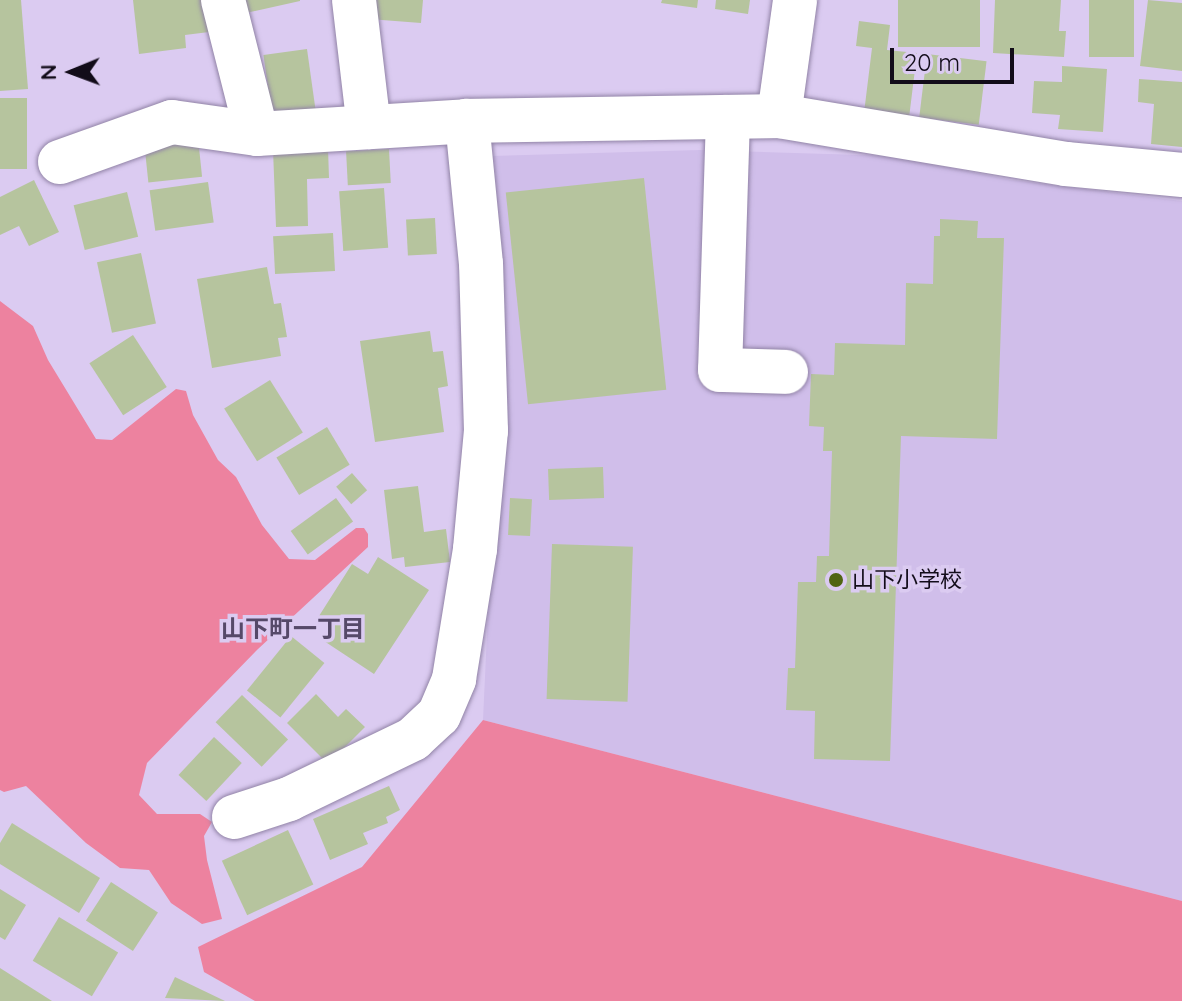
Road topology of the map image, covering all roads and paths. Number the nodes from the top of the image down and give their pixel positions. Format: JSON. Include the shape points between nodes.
{"nodes":[{"id":1,"x":223,"y":0,"type":"edge"},
{"id":2,"x":354,"y":0,"type":"edge"},
{"id":3,"x":795,"y":0,"type":"edge"},
{"id":4,"x":779,"y":116,"type":"junction"},
{"id":5,"x":728,"y":117,"type":"junction"},
{"id":6,"x":467,"y":121,"type":"junction"},
{"id":7,"x":369,"y":127,"type":"junction"},
{"id":8,"x":257,"y":134,"type":"junction"},
{"id":9,"x":60,"y":162,"type":"dead end"},
{"id":10,"x":1182,"y":175,"type":"edge"},
{"id":11,"x":786,"y":372,"type":"dead end"},
{"id":12,"x":234,"y":817,"type":"dead end"}],
"edges":[{"from":1,"to":8,"type":"street"},
{"from":2,"to":7,"type":"street"},
{"from":3,"to":4,"type":"street"},
{"from":4,"to":5,"type":"street"},
{"from":4,"to":10,"type":"street","via":[[1066,164]]},
{"from":5,"to":6,"type":"street"},
{"from":5,"to":11,"type":"street","via":[[720,370]]},
{"from":6,"to":7,"type":"street"},
{"from":6,"to":12,"type":"street","via":[[481,264],[486,431],[475,549],[454,679],[439,715],[413,739],[304,793]]},
{"from":7,"to":8,"type":"street"},
{"from":8,"to":9,"type":"street","via":[[172,122]]}]}
